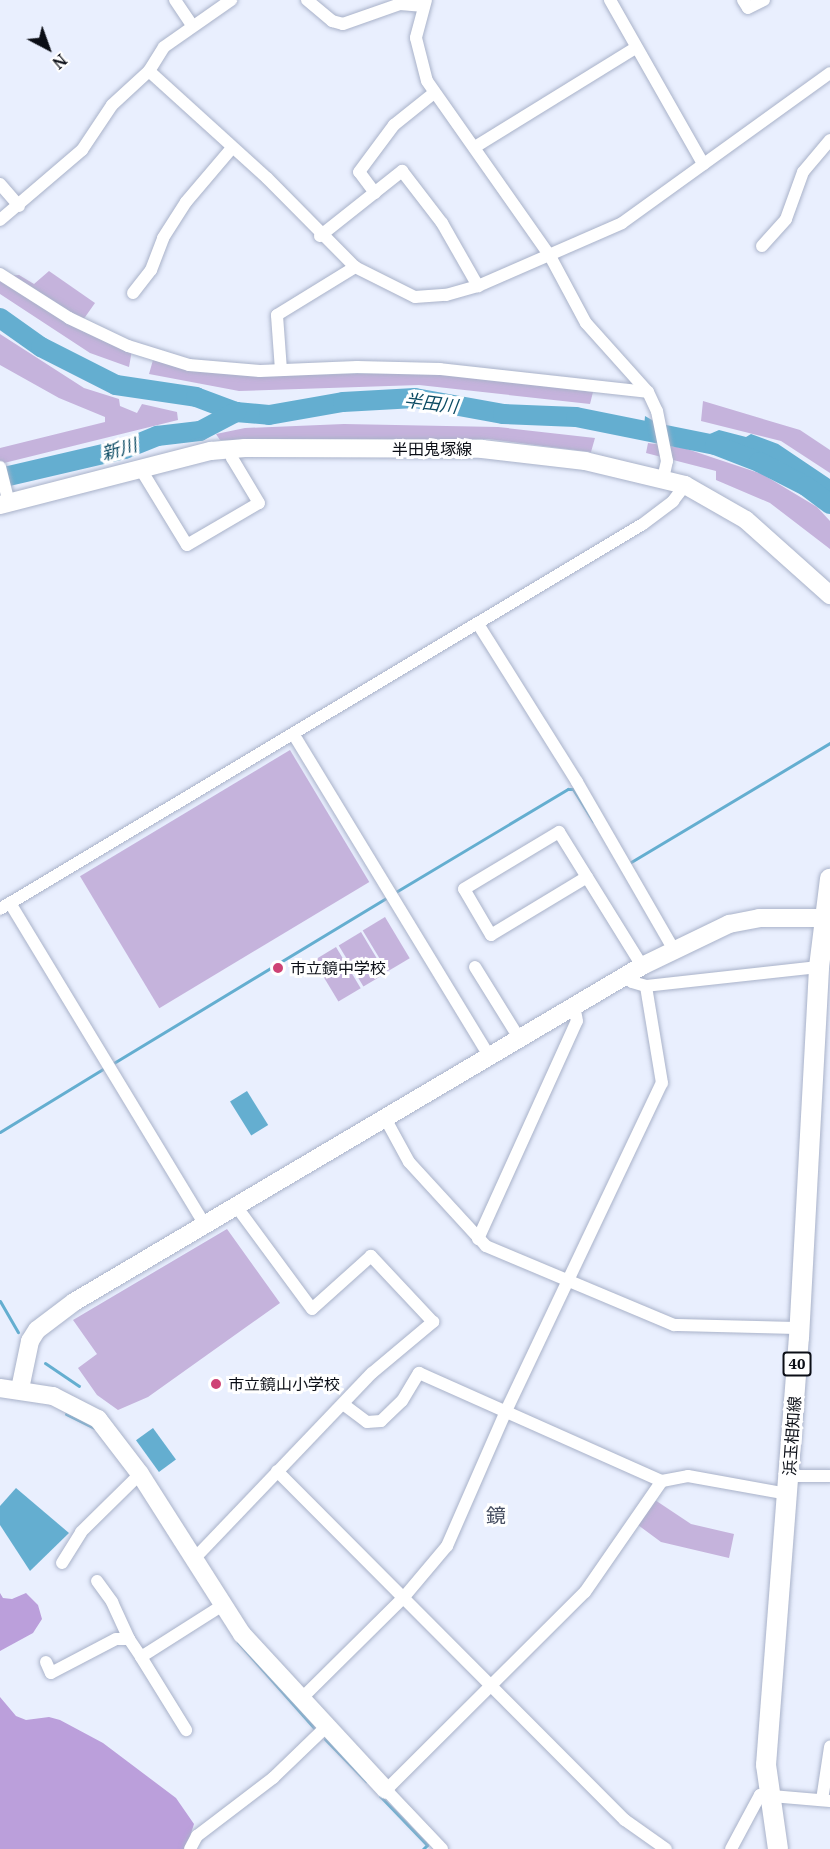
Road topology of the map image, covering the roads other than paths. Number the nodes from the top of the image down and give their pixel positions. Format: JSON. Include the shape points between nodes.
{"nodes":[{"id":1,"x":175,"y":0,"type":"edge"},
{"id":2,"x":231,"y":0,"type":"edge"},
{"id":3,"x":307,"y":0,"type":"edge"},
{"id":4,"x":610,"y":0,"type":"edge"},
{"id":5,"x":743,"y":0,"type":"edge"},
{"id":6,"x":764,"y":0,"type":"edge"},
{"id":7,"x":424,"y":3,"type":"edge"},
{"id":8,"x":192,"y":24,"type":"junction"},
{"id":9,"x":635,"y":48,"type":"junction"},
{"id":10,"x":149,"y":71,"type":"junction"},
{"id":11,"x":830,"y":73,"type":"edge"},
{"id":12,"x":434,"y":93,"type":"junction"},
{"id":13,"x":830,"y":140,"type":"edge"},
{"id":14,"x":475,"y":147,"type":"junction"},
{"id":15,"x":232,"y":148,"type":"junction"},
{"id":16,"x":703,"y":164,"type":"junction"},
{"id":17,"x":0,"y":184,"type":"edge"},
{"id":18,"x":375,"y":193,"type":"junction"},
{"id":19,"x":19,"y":206,"type":"junction"},
{"id":20,"x":0,"y":220,"type":"edge"},
{"id":21,"x":320,"y":236,"type":"junction"},
{"id":22,"x":762,"y":246,"type":"dead end"},
{"id":23,"x":550,"y":256,"type":"junction"},
{"id":24,"x":355,"y":267,"type":"junction"},
{"id":25,"x":0,"y":274,"type":"edge"},
{"id":26,"x":478,"y":286,"type":"junction"},
{"id":27,"x":134,"y":292,"type":"dead end"},
{"id":28,"x":281,"y":370,"type":"junction"},
{"id":29,"x":648,"y":392,"type":"junction"},
{"id":30,"x":231,"y":449,"type":"junction"},
{"id":31,"x":0,"y":467,"type":"edge"},
{"id":32,"x":140,"y":468,"type":"junction"},
{"id":33,"x":665,"y":470,"type":"junction"},
{"id":34,"x":685,"y":485,"type":"junction"},
{"id":35,"x":5,"y":501,"type":"edge"},
{"id":36,"x":830,"y":595,"type":"edge"},
{"id":37,"x":478,"y":624,"type":"junction"},
{"id":38,"x":294,"y":735,"type":"junction"},
{"id":39,"x":587,"y":877,"type":"junction"},
{"id":40,"x":830,"y":879,"type":"edge"},
{"id":41,"x":5,"y":906,"type":"edge"},
{"id":42,"x":827,"y":917,"type":"edge"},
{"id":43,"x":673,"y":948,"type":"junction"},
{"id":44,"x":475,"y":967,"type":"dead end"},
{"id":45,"x":819,"y":967,"type":"junction"},
{"id":46,"x":634,"y":970,"type":"junction"},
{"id":47,"x":646,"y":986,"type":"junction"},
{"id":48,"x":574,"y":1006,"type":"junction"},
{"id":49,"x":823,"y":1015,"type":"edge"},
{"id":50,"x":519,"y":1038,"type":"junction"},
{"id":51,"x":489,"y":1056,"type":"junction"},
{"id":52,"x":385,"y":1118,"type":"junction"},
{"id":53,"x":236,"y":1206,"type":"junction"},
{"id":54,"x":205,"y":1225,"type":"junction"},
{"id":55,"x":478,"y":1239,"type":"junction"},
{"id":56,"x":567,"y":1280,"type":"junction"},
{"id":57,"x":800,"y":1328,"type":"junction"},
{"id":58,"x":0,"y":1388,"type":"edge"},
{"id":59,"x":20,"y":1389,"type":"junction"},
{"id":60,"x":343,"y":1404,"type":"junction"},
{"id":61,"x":506,"y":1411,"type":"junction"},
{"id":62,"x":277,"y":1472,"type":"junction"},
{"id":63,"x":140,"y":1474,"type":"junction"},
{"id":64,"x":830,"y":1476,"type":"edge"},
{"id":65,"x":662,"y":1481,"type":"junction"},
{"id":66,"x":789,"y":1485,"type":"junction"},
{"id":67,"x":194,"y":1558,"type":"junction"},
{"id":68,"x":62,"y":1563,"type":"dead end"},
{"id":69,"x":97,"y":1581,"type":"dead end"},
{"id":70,"x":404,"y":1597,"type":"junction"},
{"id":71,"x":223,"y":1605,"type":"junction"},
{"id":72,"x":129,"y":1639,"type":"junction"},
{"id":73,"x":141,"y":1657,"type":"junction"},
{"id":74,"x":46,"y":1662,"type":"dead end"},
{"id":75,"x":493,"y":1686,"type":"junction"},
{"id":76,"x":300,"y":1700,"type":"junction"},
{"id":77,"x":326,"y":1727,"type":"junction"},
{"id":78,"x":186,"y":1730,"type":"dead end"},
{"id":79,"x":830,"y":1747,"type":"edge"},
{"id":80,"x":386,"y":1790,"type":"junction"},
{"id":81,"x":768,"y":1795,"type":"junction"},
{"id":82,"x":826,"y":1801,"type":"edge"},
{"id":83,"x":190,"y":1849,"type":"edge"},
{"id":84,"x":442,"y":1849,"type":"edge"},
{"id":85,"x":666,"y":1849,"type":"edge"},
{"id":86,"x":730,"y":1849,"type":"edge"},
{"id":87,"x":778,"y":1849,"type":"edge"}],
"edges":[{"from":1,"to":8,"type":"street"},
{"from":2,"to":8,"type":"street"},
{"from":3,"to":7,"type":"street","via":[[333,21],[343,24],[400,3]]},
{"from":4,"to":9,"type":"street"},
{"from":5,"to":6,"type":"street","via":[[748,8]]},
{"from":7,"to":12,"type":"street","via":[[416,38],[418,57]]},
{"from":8,"to":10,"type":"street","via":[[164,47]]},
{"from":9,"to":14,"type":"street"},
{"from":9,"to":16,"type":"street"},
{"from":10,"to":15,"type":"street"},
{"from":10,"to":19,"type":"street","via":[[112,105],[82,150]]},
{"from":11,"to":16,"type":"street"},
{"from":12,"to":14,"type":"street"},
{"from":12,"to":18,"type":"street","via":[[394,125],[359,172]]},
{"from":13,"to":22,"type":"street","via":[[803,172],[786,219]]},
{"from":14,"to":23,"type":"street"},
{"from":15,"to":21,"type":"street","via":[[267,178]]},
{"from":15,"to":27,"type":"street","via":[[186,202],[164,238],[151,270]]},
{"from":16,"to":23,"type":"street","via":[[622,223]]},
{"from":17,"to":19,"type":"street"},
{"from":18,"to":21,"type":"street"},
{"from":18,"to":26,"type":"street","via":[[402,171],[442,223]]},
{"from":19,"to":20,"type":"street"},
{"from":21,"to":24,"type":"street"},
{"from":23,"to":26,"type":"street"},
{"from":23,"to":29,"type":"street","via":[[586,323]]},
{"from":24,"to":26,"type":"street","via":[[415,297]]},
{"from":24,"to":28,"type":"street","via":[[277,315]]},
{"from":25,"to":28,"type":"street","via":[[69,318],[128,346],[189,365]]},
{"from":28,"to":29,"type":"street","via":[[357,366],[440,369]]},
{"from":29,"to":33,"type":"street","via":[[657,411]]},
{"from":30,"to":32,"type":"street","name":"半田鬼塚線"},
{"from":30,"to":32,"type":"street","via":[[232,458],[259,503],[187,545]]},
{"from":30,"to":33,"type":"street","name":"半田鬼塚線","via":[[482,449]]},
{"from":31,"to":35,"type":"street"},
{"from":32,"to":35,"type":"street","name":"半田鬼塚線"},
{"from":33,"to":34,"type":"street","name":"半田鬼塚線"},
{"from":34,"to":36,"type":"street","name":"半田鬼塚線","via":[[746,520]]},
{"from":34,"to":37,"type":"street","via":[[673,501],[643,524]]},
{"from":37,"to":38,"type":"street"},
{"from":37,"to":43,"type":"street"},
{"from":38,"to":41,"type":"street"},
{"from":38,"to":51,"type":"street"},
{"from":39,"to":39,"type":"street","via":[[559,832],[464,889],[491,935]]},
{"from":39,"to":46,"type":"street"},
{"from":40,"to":42,"type":"main road","name":"浜玉相知線","number":"40"},
{"from":41,"to":54,"type":"street"},
{"from":42,"to":43,"type":"street","via":[[759,918],[729,924]]},
{"from":42,"to":45,"type":"main road","name":"浜玉相知線","number":"40"},
{"from":43,"to":46,"type":"street"},
{"from":44,"to":50,"type":"street"},
{"from":45,"to":47,"type":"street"},
{"from":45,"to":49,"type":"main road","name":"浜玉相知線","number":"40"},
{"from":46,"to":47,"type":"street","via":[[632,982]]},
{"from":46,"to":48,"type":"street"},
{"from":47,"to":56,"type":"street","via":[[662,1083]]},
{"from":48,"to":50,"type":"street"},
{"from":48,"to":55,"type":"street","via":[[577,1021]]},
{"from":49,"to":57,"type":"main road","name":"浜玉相知線","number":"40"},
{"from":50,"to":51,"type":"street"},
{"from":51,"to":52,"type":"street"},
{"from":52,"to":53,"type":"street"},
{"from":52,"to":55,"type":"street","via":[[409,1162]]},
{"from":53,"to":54,"type":"street"},
{"from":53,"to":60,"type":"street","via":[[312,1310],[371,1256],[433,1322],[372,1373]]},
{"from":54,"to":59,"type":"street","via":[[74,1302],[38,1330],[30,1341]]},
{"from":55,"to":56,"type":"street"},
{"from":56,"to":57,"type":"street","via":[[674,1325]]},
{"from":56,"to":61,"type":"street"},
{"from":57,"to":66,"type":"main road","name":"浜玉相知線","number":"40"},
{"from":58,"to":59,"type":"street"},
{"from":59,"to":63,"type":"street","via":[[53,1396],[83,1409],[112,1435]]},
{"from":60,"to":61,"type":"street","via":[[368,1422],[381,1421],[402,1401],[419,1373]]},
{"from":60,"to":62,"type":"street"},
{"from":61,"to":65,"type":"street"},
{"from":61,"to":70,"type":"street","via":[[447,1546]]},
{"from":62,"to":67,"type":"street"},
{"from":62,"to":70,"type":"street"},
{"from":63,"to":67,"type":"street"},
{"from":63,"to":68,"type":"street","via":[[81,1532]]},
{"from":64,"to":66,"type":"street"},
{"from":65,"to":66,"type":"street","via":[[688,1476]]},
{"from":65,"to":75,"type":"street","via":[[585,1592]]},
{"from":66,"to":81,"type":"main road","name":"浜玉相知線","number":"40","via":[[766,1765]]},
{"from":67,"to":71,"type":"street"},
{"from":69,"to":72,"type":"street"},
{"from":70,"to":75,"type":"street"},
{"from":70,"to":76,"type":"street"},
{"from":71,"to":73,"type":"street"},
{"from":71,"to":76,"type":"street","via":[[242,1634]]},
{"from":72,"to":73,"type":"street"},
{"from":72,"to":74,"type":"street","via":[[116,1639],[51,1673]]},
{"from":73,"to":78,"type":"street"},
{"from":75,"to":80,"type":"street"},
{"from":75,"to":85,"type":"street","via":[[625,1820]]},
{"from":76,"to":77,"type":"street"},
{"from":77,"to":80,"type":"street"},
{"from":77,"to":83,"type":"street","via":[[273,1778],[197,1836]]},
{"from":79,"to":82,"type":"street"},
{"from":80,"to":84,"type":"street"},
{"from":81,"to":82,"type":"street"},
{"from":81,"to":86,"type":"street","via":[[757,1798]]},
{"from":81,"to":87,"type":"main road","name":"浜玉相知線","number":"40"}]}
